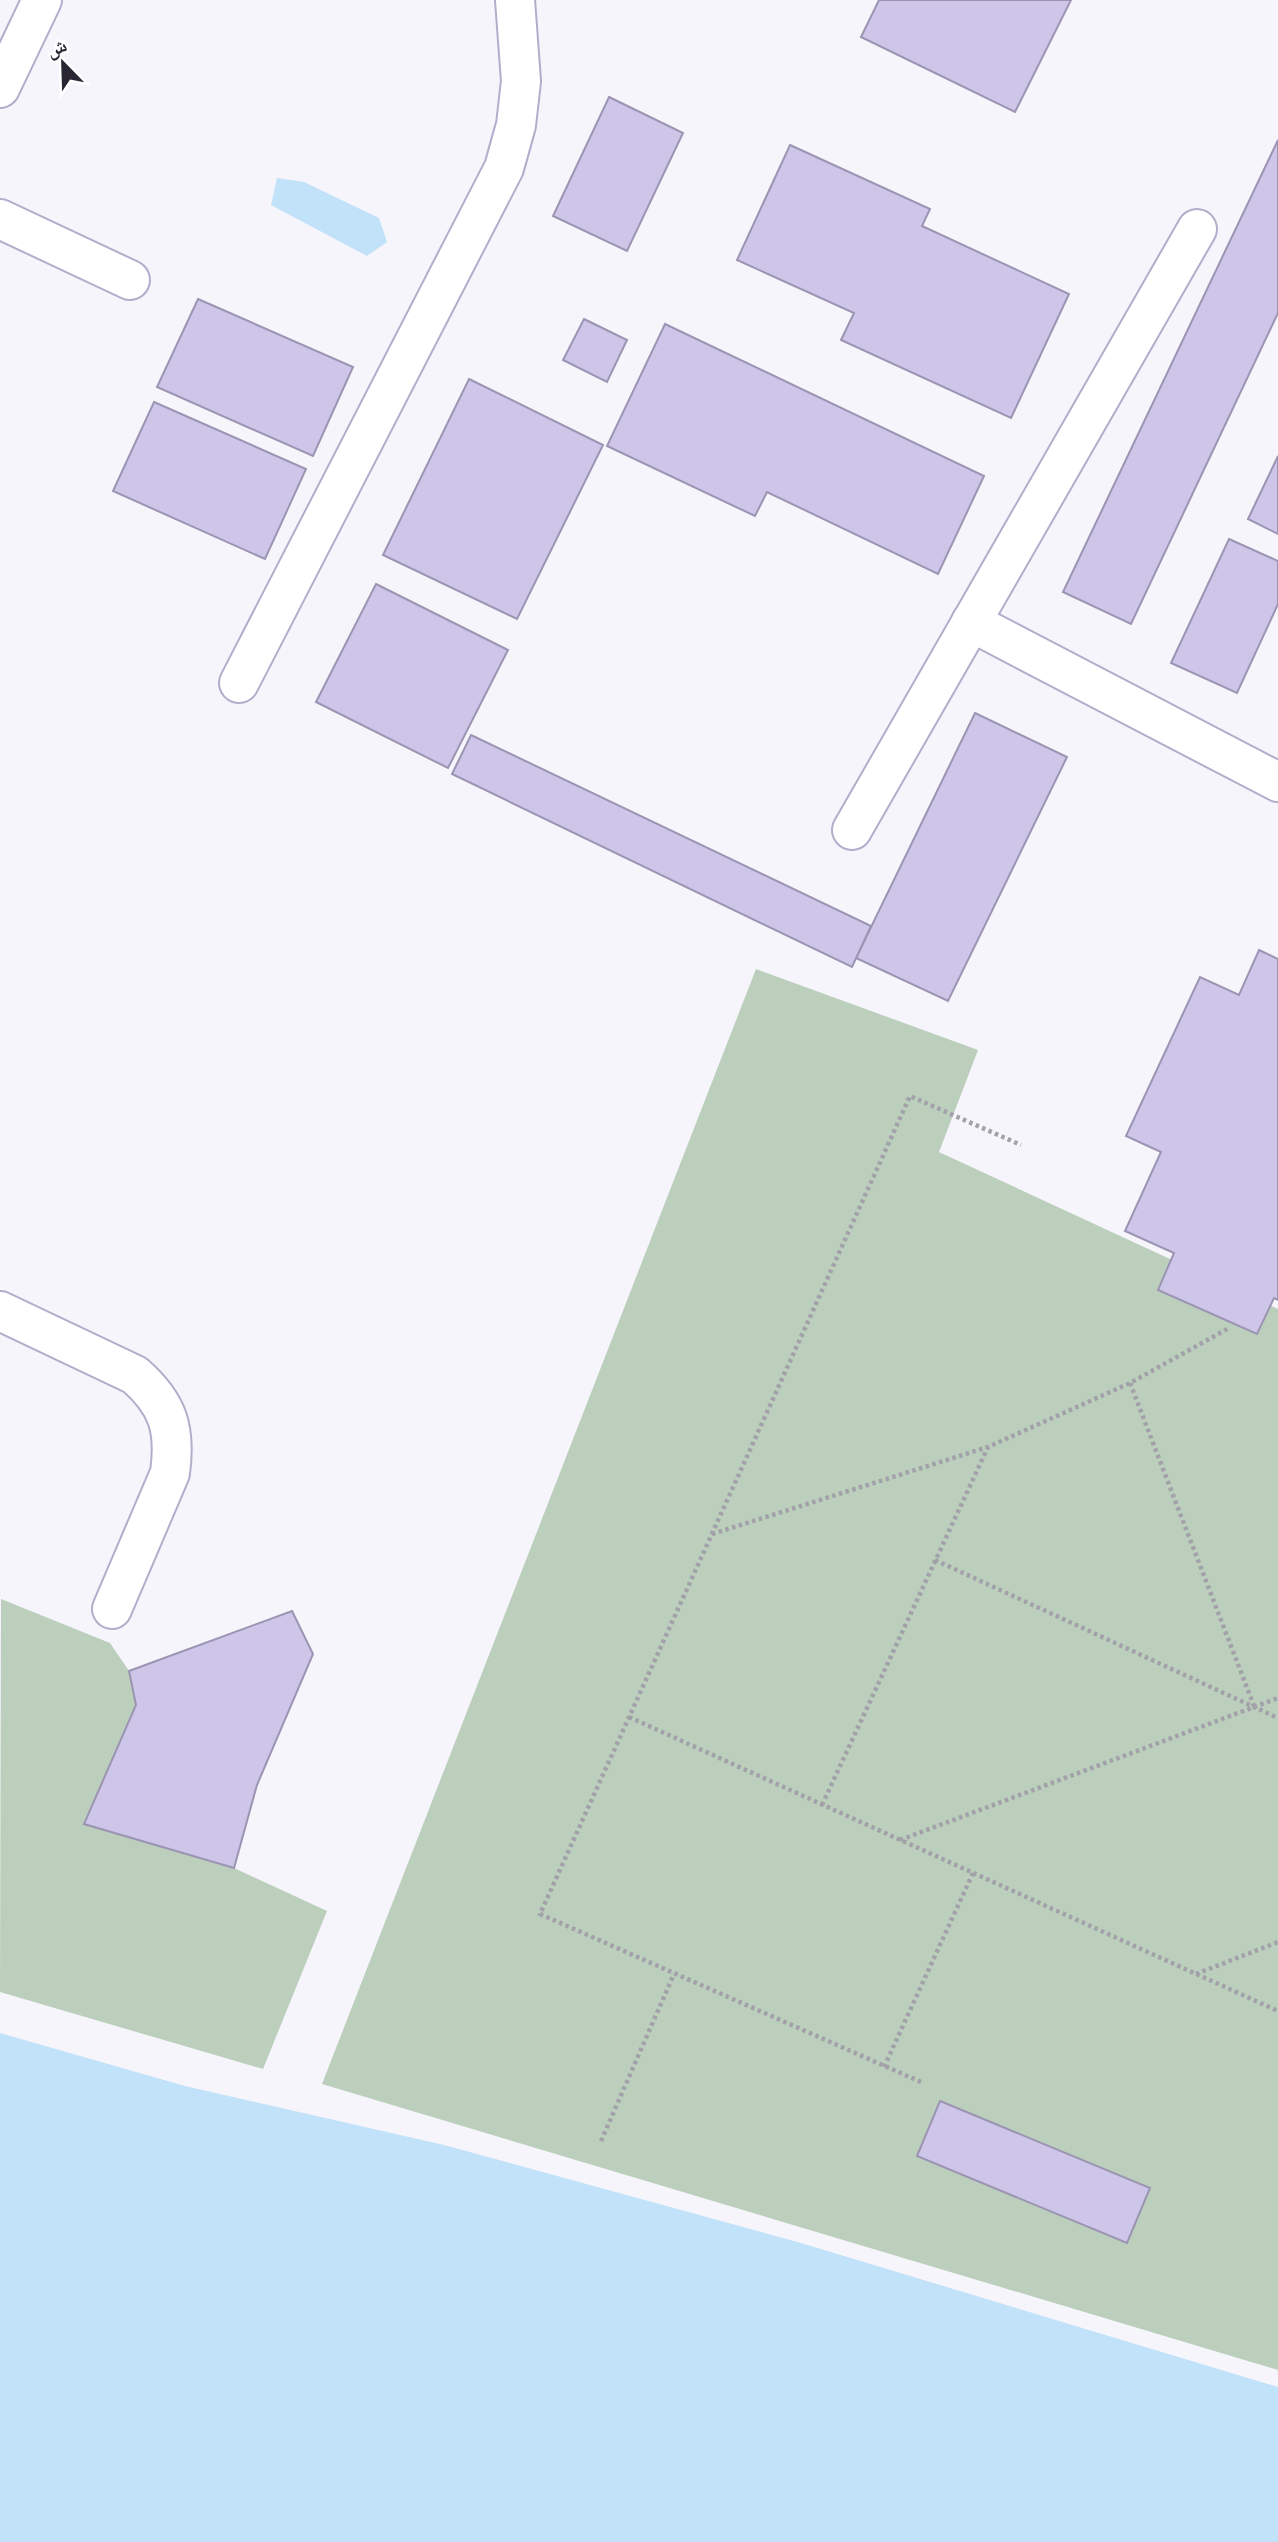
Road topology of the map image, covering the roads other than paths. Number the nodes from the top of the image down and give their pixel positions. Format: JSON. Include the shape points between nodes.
{"nodes":[{"id":1,"x":42,"y":0,"type":"edge"},
{"id":2,"x":514,"y":0,"type":"edge"},
{"id":3,"x":0,"y":88,"type":"edge"},
{"id":4,"x":0,"y":219,"type":"edge"},
{"id":5,"x":1197,"y":229,"type":"dead end"},
{"id":6,"x":130,"y":280,"type":"dead end"},
{"id":7,"x":971,"y":622,"type":"junction"},
{"id":8,"x":239,"y":683,"type":"dead end"},
{"id":9,"x":1278,"y":782,"type":"edge"},
{"id":10,"x":852,"y":830,"type":"dead end"},
{"id":11,"x":10,"y":1327,"type":"edge"},
{"id":12,"x":112,"y":1608,"type":"dead end"}],
"edges":[{"from":1,"to":3,"type":"lane"},
{"from":2,"to":8,"type":"lane","via":[[521,81],[516,125],[504,168]]},
{"from":4,"to":6,"type":"lane"},
{"from":5,"to":7,"type":"lane"},
{"from":7,"to":9,"type":"lane"},
{"from":7,"to":10,"type":"lane"},
{"from":11,"to":12,"type":"lane","via":[[135,1375],[164,1408],[171,1429],[170,1473]]}]}
